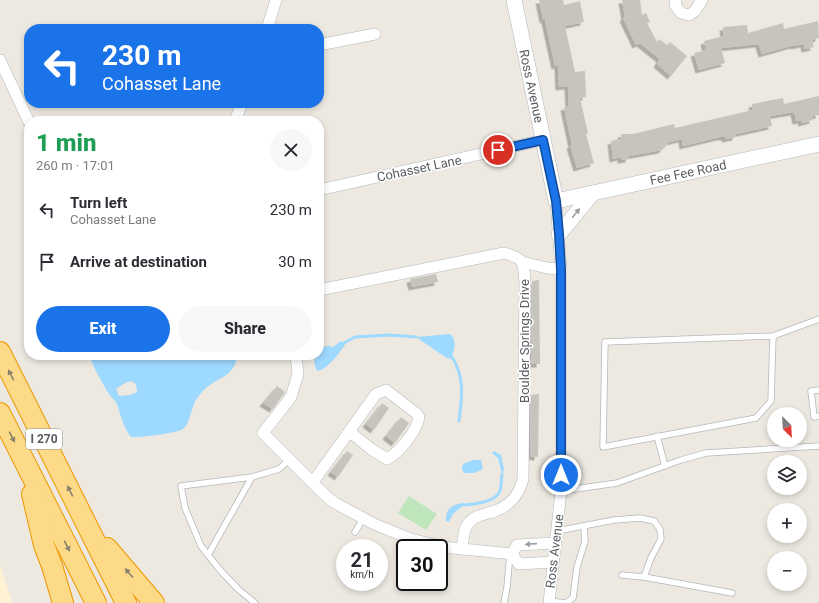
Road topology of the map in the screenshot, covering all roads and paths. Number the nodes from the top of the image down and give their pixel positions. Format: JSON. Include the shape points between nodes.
{"nodes":[{"id":1,"x":276,"y":0,"type":"edge"},
{"id":2,"x":514,"y":0,"type":"edge"},
{"id":3,"x":676,"y":0,"type":"edge"},
{"id":4,"x":702,"y":0,"type":"edge"},
{"id":5,"x":269,"y":24,"type":"edge"},
{"id":6,"x":375,"y":34,"type":"dead end"},
{"id":7,"x":324,"y":44,"type":"edge"},
{"id":8,"x":0,"y":60,"type":"edge"},
{"id":9,"x":26,"y":116,"type":"edge"},
{"id":10,"x":543,"y":140,"type":"junction"},
{"id":11,"x":819,"y":144,"type":"edge"},
{"id":12,"x":324,"y":189,"type":"edge"},
{"id":13,"x":593,"y":193,"type":"junction"},
{"id":14,"x":556,"y":201,"type":"junction"},
{"id":15,"x":559,"y":234,"type":"junction"},
{"id":16,"x":522,"y":262,"type":"junction"},
{"id":17,"x":561,"y":269,"type":"junction"},
{"id":18,"x":324,"y":289,"type":"edge"},
{"id":19,"x":819,"y":319,"type":"edge"},
{"id":20,"x":773,"y":336,"type":"junction"},
{"id":21,"x":0,"y":352,"type":"edge"},
{"id":22,"x":297,"y":360,"type":"edge"},
{"id":23,"x":819,"y":390,"type":"edge"},
{"id":24,"x":0,"y":413,"type":"edge"},
{"id":25,"x":819,"y":416,"type":"edge"},
{"id":26,"x":350,"y":432,"type":"junction"},
{"id":27,"x":657,"y":436,"type":"junction"},
{"id":28,"x":819,"y":446,"type":"edge"},
{"id":29,"x":290,"y":459,"type":"junction"},
{"id":30,"x":24,"y":461,"type":"junction"},
{"id":31,"x":665,"y":466,"type":"junction"},
{"id":32,"x":252,"y":477,"type":"junction"},
{"id":33,"x":313,"y":482,"type":"junction"},
{"id":34,"x":561,"y":491,"type":"junction"},
{"id":35,"x":364,"y":519,"type":"junction"},
{"id":36,"x":87,"y":526,"type":"junction"},
{"id":37,"x":584,"y":527,"type":"junction"},
{"id":38,"x":557,"y":531,"type":"junction"},
{"id":39,"x":355,"y":532,"type":"dead end"},
{"id":40,"x":556,"y":543,"type":"junction"},
{"id":41,"x":462,"y":549,"type":"junction"},
{"id":42,"x":511,"y":554,"type":"junction"},
{"id":43,"x":208,"y":555,"type":"junction"},
{"id":44,"x":553,"y":562,"type":"junction"},
{"id":45,"x":622,"y":575,"type":"dead end"},
{"id":46,"x":644,"y":578,"type":"junction"},
{"id":47,"x":732,"y":593,"type":"dead end"},
{"id":48,"x":549,"y":602,"type":"edge"},
{"id":49,"x":63,"y":603,"type":"edge"},
{"id":50,"x":96,"y":603,"type":"edge"},
{"id":51,"x":126,"y":603,"type":"edge"},
{"id":52,"x":154,"y":603,"type":"edge"},
{"id":53,"x":255,"y":603,"type":"edge"},
{"id":54,"x":504,"y":603,"type":"edge"}],
"edges":[{"from":1,"to":5,"type":"street"},
{"from":2,"to":10,"type":"street","name":"Ross Avenue"},
{"from":3,"to":4,"type":"street","via":[[675,5],[681,13],[689,15]]},
{"from":6,"to":7,"type":"street"},
{"from":8,"to":9,"type":"street"},
{"from":10,"to":12,"type":"street","name":"Cohasset Lane"},
{"from":10,"to":14,"type":"street","name":"Ross Avenue"},
{"from":11,"to":13,"type":"street","name":"Fee Fee Road"},
{"from":13,"to":14,"type":"street","name":"Fee Fee Road"},
{"from":15,"to":13,"type":"street","one_way":true},
{"from":14,"to":15,"type":"street","name":"Ross Avenue"},
{"from":15,"to":17,"type":"street","name":"Ross Avenue"},
{"from":16,"to":17,"type":"street"},
{"from":16,"to":18,"type":"street","name":"Boulder Springs Drive","via":[[517,257],[504,253]]},
{"from":16,"to":41,"type":"street","name":"Boulder Springs Drive","via":[[525,283],[521,490],[514,499],[496,510],[471,520],[464,533]]},
{"from":17,"to":34,"type":"street","name":"Ross Avenue"},
{"from":19,"to":20,"type":"lane"},
{"from":20,"to":27,"type":"lane","via":[[770,401],[756,418]]},
{"from":20,"to":27,"type":"lane","via":[[605,342],[603,447]]},
{"from":36,"to":21,"type":"highway","number":"I 270","one_way":true},
{"from":22,"to":29,"type":"street","via":[[298,374],[291,397],[263,433]]},
{"from":23,"to":25,"type":"lane","via":[[811,390],[814,417]]},
{"from":24,"to":30,"type":"highway","number":"I 270","one_way":true},
{"from":26,"to":26,"type":"street","via":[[376,394],[386,390],[419,417],[415,429],[394,456],[387,459]]},
{"from":26,"to":33,"type":"street"},
{"from":27,"to":31,"type":"lane"},
{"from":28,"to":31,"type":"lane","via":[[706,453]]},
{"from":29,"to":32,"type":"lane","via":[[280,469]]},
{"from":29,"to":33,"type":"street"},
{"from":30,"to":49,"type":"highway","via":[[44,545]]},
{"from":30,"to":50,"type":"highway","number":"I 270","one_way":true},
{"from":31,"to":34,"type":"lane","via":[[617,483]]},
{"from":32,"to":43,"type":"lane"},
{"from":32,"to":43,"type":"lane","via":[[182,486],[185,508],[201,546]]},
{"from":33,"to":35,"type":"street","via":[[335,503]]},
{"from":34,"to":38,"type":"street","name":"Ross Avenue"},
{"from":35,"to":39,"type":"lane"},
{"from":35,"to":41,"type":"street","via":[[411,539]]},
{"from":36,"to":51,"type":"highway","number":"I 270"},
{"from":52,"to":36,"type":"highway","one_way":true},
{"from":37,"to":38,"type":"lane"},
{"from":37,"to":46,"type":"lane","via":[[614,520],[640,518],[654,521],[660,529],[661,539]]},
{"from":37,"to":48,"type":"lane","via":[[585,541],[577,567],[573,598],[566,603]]},
{"from":38,"to":40,"type":"street","name":"Ross Avenue"},
{"from":40,"to":42,"type":"street","one_way":true,"via":[[517,545]]},
{"from":40,"to":44,"type":"street","name":"Ross Avenue"},
{"from":41,"to":42,"type":"street"},
{"from":42,"to":44,"type":"street","via":[[519,564]]},
{"from":42,"to":54,"type":"lane"},
{"from":43,"to":53,"type":"lane","via":[[238,589]]},
{"from":44,"to":48,"type":"street","name":"Ross Avenue"},
{"from":45,"to":46,"type":"lane"},
{"from":46,"to":47,"type":"lane"}]}
